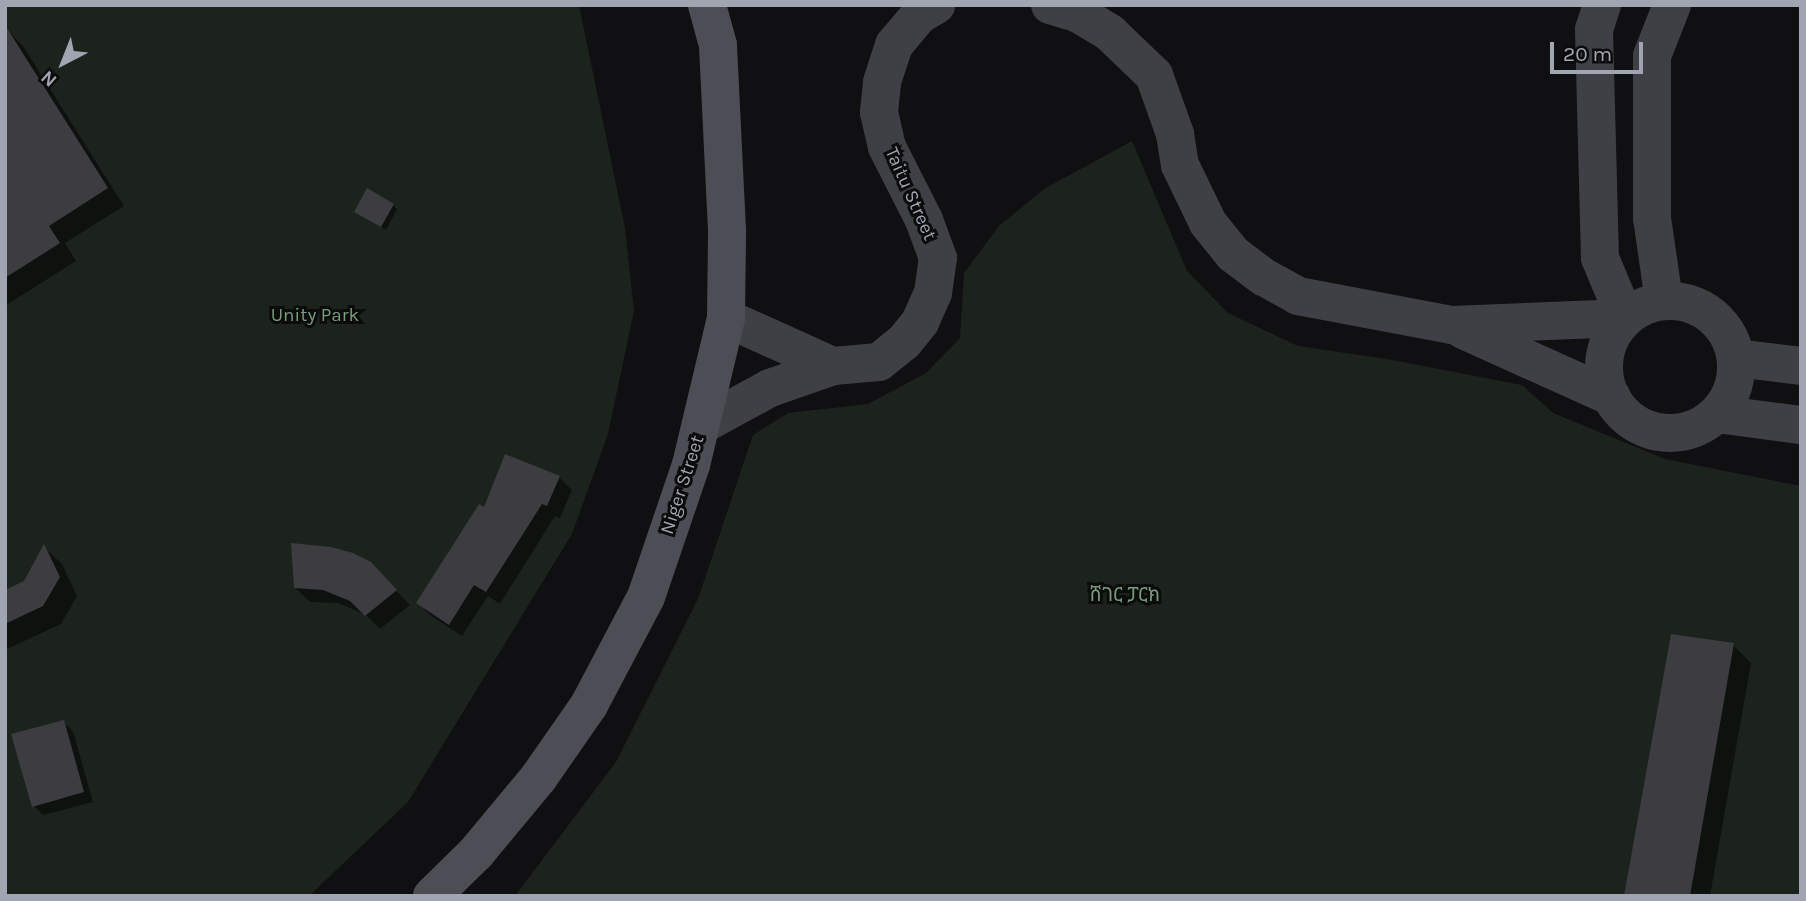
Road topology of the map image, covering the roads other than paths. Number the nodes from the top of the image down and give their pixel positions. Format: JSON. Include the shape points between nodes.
{"nodes":[{"id":1,"x":708,"y":5,"type":"edge"},
{"id":2,"x":936,"y":5,"type":"edge"},
{"id":3,"x":1050,"y":5,"type":"edge"},
{"id":4,"x":1602,"y":5,"type":"edge"},
{"id":5,"x":1672,"y":5,"type":"edge"},
{"id":6,"x":1664,"y":301,"type":"junction"},
{"id":7,"x":726,"y":318,"type":"junction"},
{"id":8,"x":1625,"y":318,"type":"junction"},
{"id":9,"x":1452,"y":324,"type":"junction"},
{"id":10,"x":1736,"y":358,"type":"junction"},
{"id":11,"x":833,"y":366,"type":"junction"},
{"id":12,"x":1801,"y":366,"type":"edge"},
{"id":13,"x":1612,"y":397,"type":"junction"},
{"id":14,"x":1717,"y":414,"type":"junction"},
{"id":15,"x":702,"y":425,"type":"junction"},
{"id":16,"x":1801,"y":425,"type":"edge"},
{"id":17,"x":432,"y":896,"type":"edge"}],
"edges":[{"from":1,"to":7,"type":"main road","name":"Niger Street","via":[[718,45],[727,230]]},
{"from":2,"to":11,"type":"main road","name":"Taitu Street","via":[[919,15],[894,45],[882,82],[879,112],[887,147],[938,258],[933,293],[920,322],[879,362]]},
{"from":3,"to":9,"type":"main road","via":[[1077,13],[1110,33],[1154,75],[1192,194],[1233,254],[1298,296]]},
{"from":4,"to":8,"type":"main road","via":[[1594,30],[1600,258]]},
{"from":5,"to":6,"type":"main road","via":[[1652,56],[1652,218]]},
{"from":6,"to":8,"type":"main road"},
{"from":6,"to":10,"type":"main road","via":[[1705,310],[1721,325]]},
{"from":7,"to":11,"type":"main road"},
{"from":7,"to":15,"type":"main road","name":"Niger Street"},
{"from":8,"to":9,"type":"main road"},
{"from":8,"to":13,"type":"main road","via":[[1605,355]]},
{"from":9,"to":13,"type":"main road"},
{"from":10,"to":12,"type":"main road"},
{"from":10,"to":14,"type":"main road","via":[[1735,382]]},
{"from":11,"to":15,"type":"main road","name":"Taitu Street","via":[[771,388]]},
{"from":13,"to":14,"type":"main road","via":[[1624,414],[1663,432],[1685,431]]},
{"from":14,"to":16,"type":"main road"},
{"from":15,"to":17,"type":"main road","name":"Niger Street","via":[[646,597],[589,705],[500,825]]}]}
